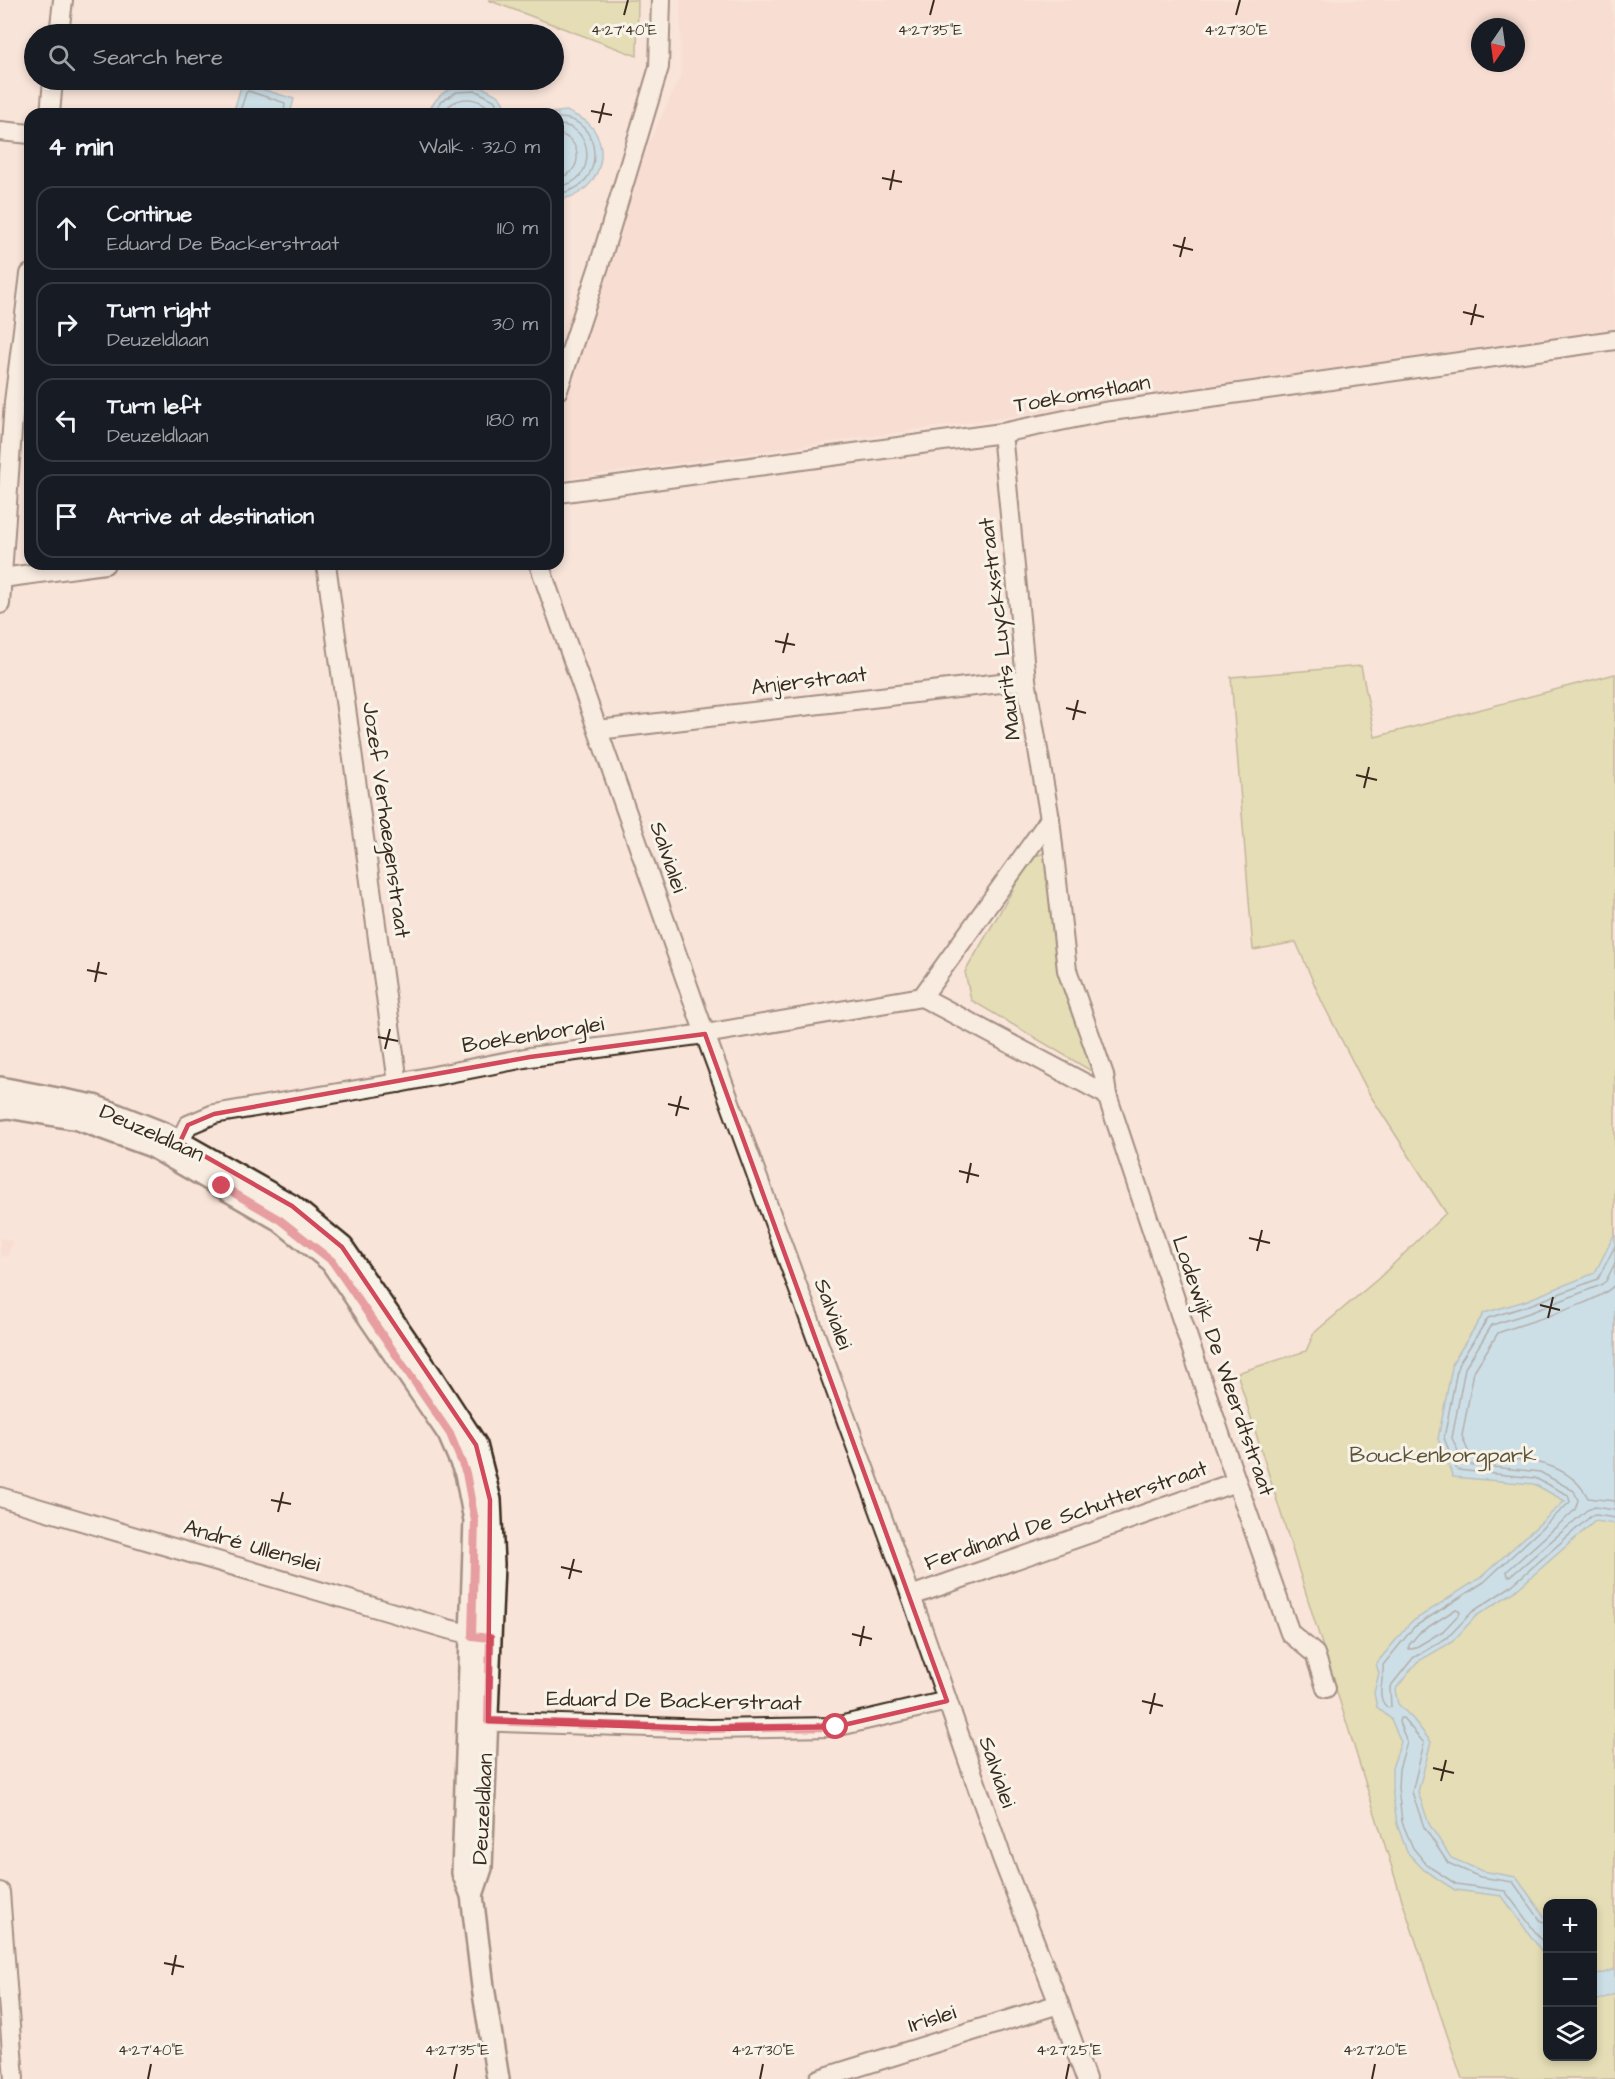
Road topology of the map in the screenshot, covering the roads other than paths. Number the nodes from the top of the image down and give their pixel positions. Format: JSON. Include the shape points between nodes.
{"nodes":[{"id":1,"x":63,"y":0,"type":"edge"},
{"id":2,"x":661,"y":0,"type":"edge"},
{"id":3,"x":60,"y":24,"type":"edge"},
{"id":4,"x":52,"y":90,"type":"edge"},
{"id":5,"x":51,"y":108,"type":"edge"},
{"id":6,"x":0,"y":131,"type":"edge"},
{"id":7,"x":24,"y":133,"type":"edge"},
{"id":8,"x":24,"y":322,"type":"edge"},
{"id":9,"x":1615,"y":340,"type":"edge"},
{"id":10,"x":564,"y":372,"type":"edge"},
{"id":11,"x":1002,"y":433,"type":"junction"},
{"id":12,"x":564,"y":492,"type":"edge"},
{"id":13,"x":61,"y":570,"type":"edge"},
{"id":14,"x":327,"y":570,"type":"edge"},
{"id":15,"x":540,"y":570,"type":"edge"},
{"id":16,"x":2,"y":578,"type":"junction"},
{"id":17,"x":0,"y":604,"type":"edge"},
{"id":18,"x":1026,"y":680,"type":"junction"},
{"id":19,"x":598,"y":730,"type":"junction"},
{"id":20,"x":1050,"y":819,"type":"junction"},
{"id":21,"x":922,"y":997,"type":"junction"},
{"id":22,"x":705,"y":1034,"type":"junction"},
{"id":23,"x":398,"y":1083,"type":"junction"},
{"id":24,"x":0,"y":1088,"type":"edge"},
{"id":25,"x":1107,"y":1095,"type":"junction"},
{"id":26,"x":0,"y":1108,"type":"edge"},
{"id":27,"x":176,"y":1149,"type":"junction"},
{"id":28,"x":1236,"y":1482,"type":"junction"},
{"id":29,"x":0,"y":1497,"type":"edge"},
{"id":30,"x":911,"y":1596,"type":"junction"},
{"id":31,"x":481,"y":1637,"type":"junction"},
{"id":32,"x":1326,"y":1688,"type":"dead end"},
{"id":33,"x":947,"y":1701,"type":"junction"},
{"id":34,"x":478,"y":1721,"type":"junction"},
{"id":35,"x":0,"y":1892,"type":"edge"},
{"id":36,"x":1059,"y":2004,"type":"junction"},
{"id":37,"x":14,"y":2079,"type":"edge"},
{"id":38,"x":498,"y":2079,"type":"edge"},
{"id":39,"x":819,"y":2079,"type":"edge"},
{"id":40,"x":1086,"y":2079,"type":"edge"}],
"edges":[{"from":1,"to":3,"type":"street"},
{"from":2,"to":10,"type":"street","via":[[659,67]]},
{"from":4,"to":5,"type":"street"},
{"from":6,"to":7,"type":"street"},
{"from":8,"to":16,"type":"street","via":[[14,402]]},
{"from":9,"to":11,"type":"street","name":"Toekomstlaan","via":[[1104,412]]},
{"from":11,"to":12,"type":"street","name":"Toekomstlaan"},
{"from":11,"to":18,"type":"street","name":"Maurits Luyckxstraat"},
{"from":13,"to":16,"type":"street"},
{"from":14,"to":23,"type":"street","name":"Jozef Verhaegenstraat"},
{"from":15,"to":19,"type":"street","name":"Salvialei"},
{"from":16,"to":17,"type":"street"},
{"from":18,"to":19,"type":"street","name":"Anjerstraat"},
{"from":18,"to":20,"type":"street","name":"Maurits Luyckxstraat"},
{"from":19,"to":22,"type":"street","name":"Salvialei"},
{"from":20,"to":21,"type":"street"},
{"from":20,"to":25,"type":"street","name":"Maurits Luyckxstraat","via":[[1067,970],[1104,1075]]},
{"from":21,"to":22,"type":"street","name":"Boekenborglei"},
{"from":21,"to":25,"type":"street"},
{"from":22,"to":23,"type":"street","name":"Boekenborglei","via":[[530,1057]]},
{"from":22,"to":30,"type":"street","name":"Salvialei"},
{"from":23,"to":27,"type":"street","name":"Boekenborglei","via":[[214,1114],[188,1125]]},
{"from":24,"to":27,"type":"street","name":"Deuzeldlaan","via":[[94,1106],[165,1134]]},
{"from":25,"to":28,"type":"street","name":"Lodewijk De Weerdtstraat"},
{"from":26,"to":27,"type":"street","name":"Deuzeldlaan","via":[[78,1119],[152,1146]]},
{"from":27,"to":31,"type":"street","name":"Deuzeldlaan","via":[[292,1206],[342,1247],[476,1445],[490,1500],[493,1564]]},
{"from":28,"to":30,"type":"street","name":"Ferdinand De Schutterstraat"},
{"from":28,"to":32,"type":"street","name":"Lodewijk De Weerdtstraat","via":[[1290,1633],[1315,1654]]},
{"from":29,"to":31,"type":"street","name":"André Ullenslei"},
{"from":30,"to":33,"type":"street","name":"Salvialei"},
{"from":31,"to":34,"type":"street","name":"Deuzeldlaan"},
{"from":33,"to":34,"type":"street","name":"Eduard De Backerstraat","via":[[836,1727],[710,1729]]},
{"from":33,"to":36,"type":"street","name":"Salvialei"},
{"from":34,"to":38,"type":"street","name":"Deuzeldlaan","via":[[463,1873],[472,1895]]},
{"from":35,"to":37,"type":"street"},
{"from":36,"to":39,"type":"street","name":"Irislei"},
{"from":36,"to":40,"type":"street","name":"Salvialei"}]}
